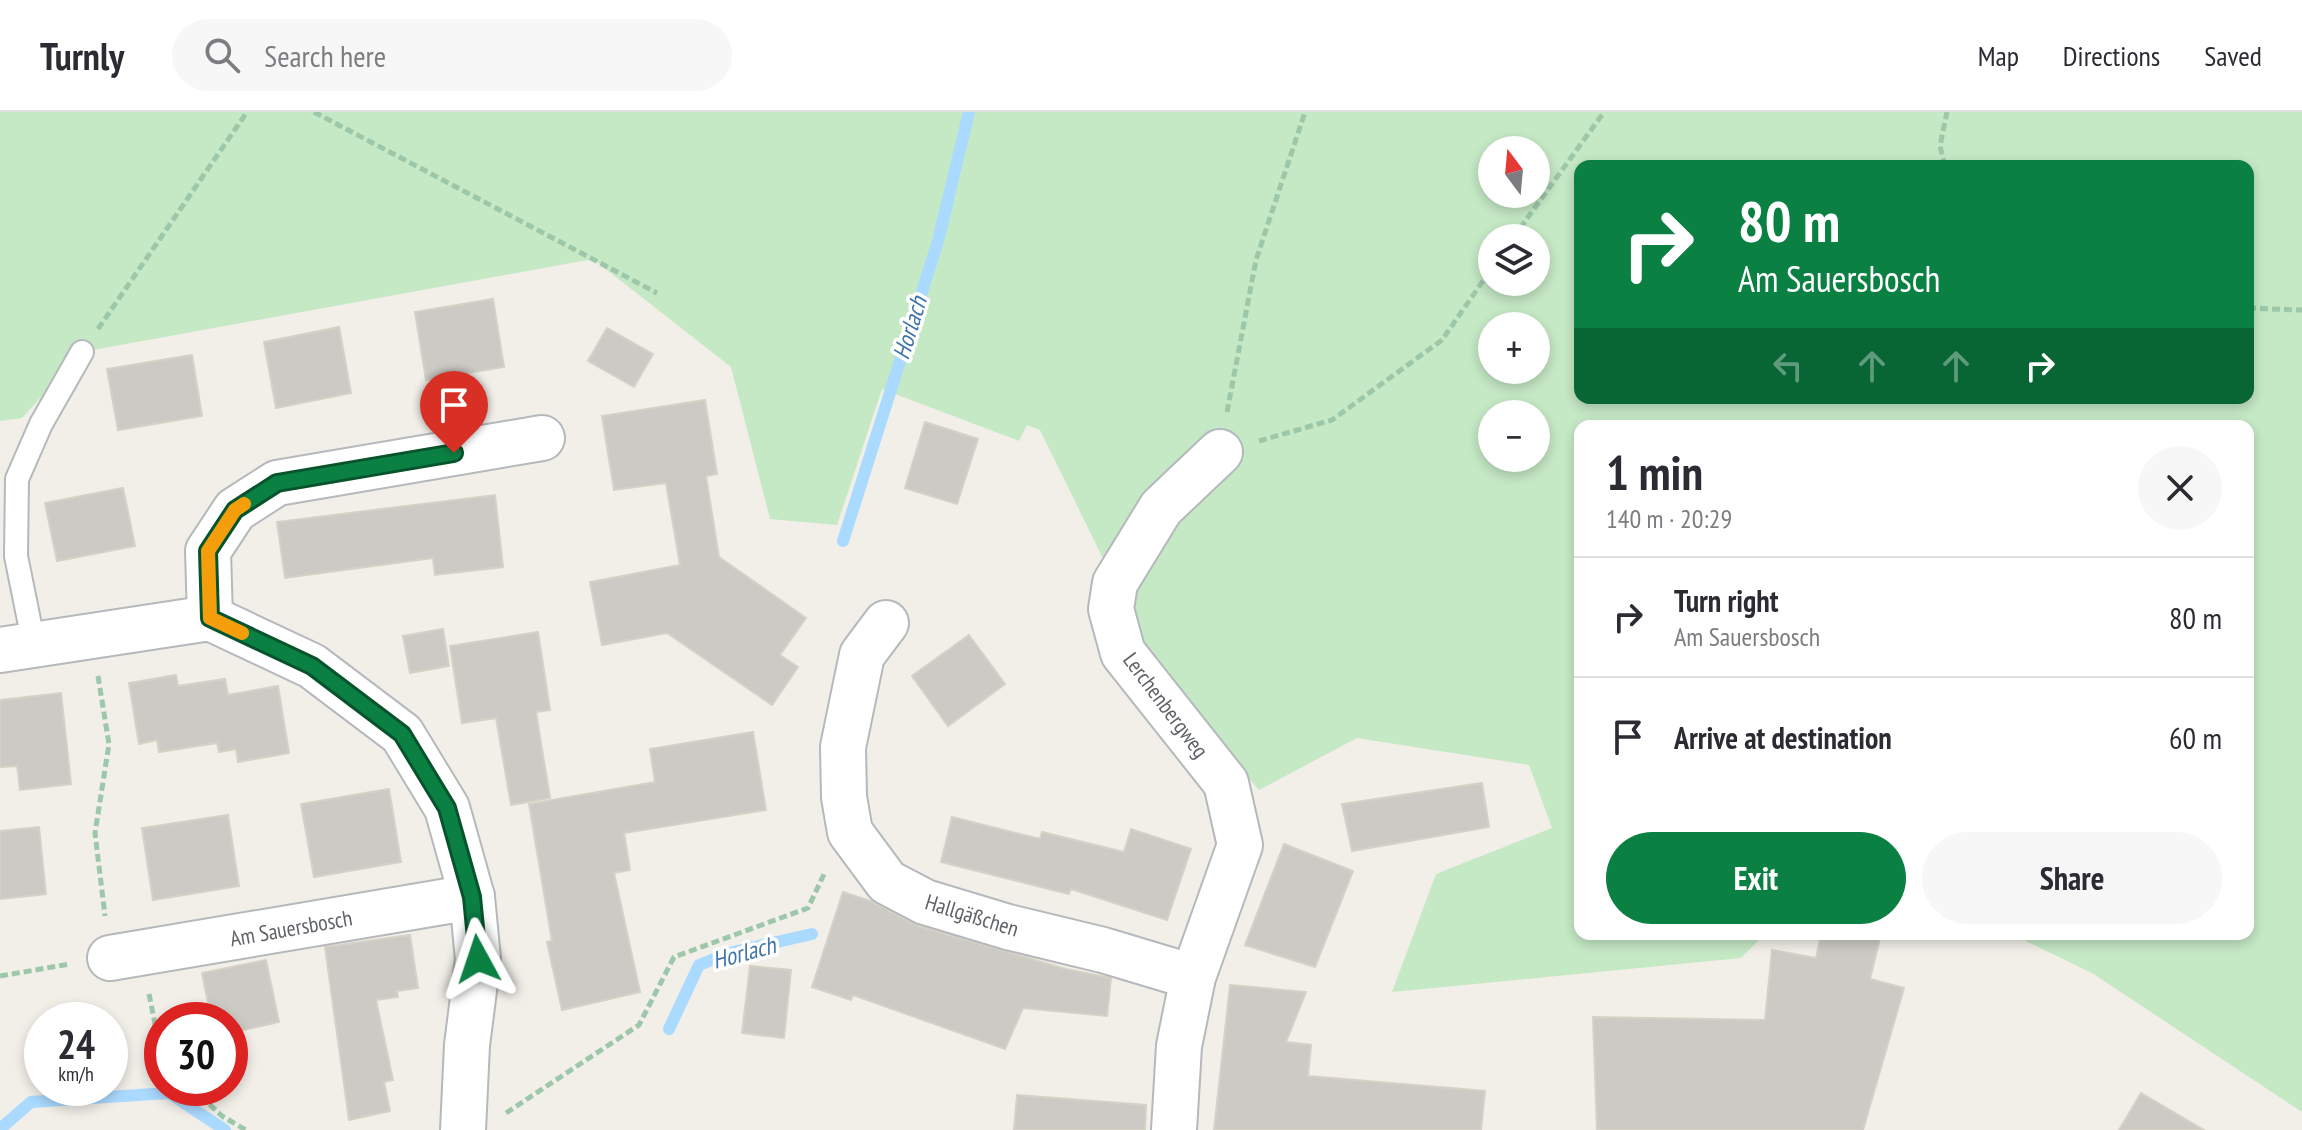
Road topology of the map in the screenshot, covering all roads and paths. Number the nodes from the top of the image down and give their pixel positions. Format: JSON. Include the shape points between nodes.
{"nodes":[{"id":1,"x":247,"y":112,"type":"edge"},
{"id":2,"x":314,"y":112,"type":"edge"},
{"id":3,"x":1305,"y":112,"type":"edge"},
{"id":4,"x":1604,"y":112,"type":"edge"},
{"id":5,"x":1947,"y":112,"type":"edge"},
{"id":6,"x":1944,"y":160,"type":"edge"},
{"id":7,"x":1523,"y":224,"type":"edge"},
{"id":8,"x":1478,"y":288,"type":"edge"},
{"id":9,"x":657,"y":293,"type":"dead end"},
{"id":10,"x":2254,"y":308,"type":"edge"},
{"id":11,"x":2302,"y":310,"type":"edge"},
{"id":12,"x":82,"y":352,"type":"joint"},
{"id":13,"x":542,"y":438,"type":"dead end"},
{"id":14,"x":1220,"y":452,"type":"junction"},
{"id":15,"x":210,"y":618,"type":"junction"},
{"id":16,"x":886,"y":623,"type":"dead end"},
{"id":17,"x":92,"y":635,"type":"junction"},
{"id":18,"x":17,"y":648,"type":"edge"},
{"id":19,"x":850,"y":832,"type":"junction"},
{"id":20,"x":472,"y":897,"type":"junction"},
{"id":21,"x":126,"y":956,"type":"junction"},
{"id":22,"x":0,"y":976,"type":"edge"},
{"id":23,"x":1193,"y":977,"type":"junction"},
{"id":24,"x":144,"y":1004,"type":"edge"},
{"id":25,"x":211,"y":1106,"type":"edge"},
{"id":26,"x":480,"y":1124,"type":"edge"},
{"id":27,"x":246,"y":1130,"type":"edge"},
{"id":28,"x":1174,"y":1130,"type":"edge"}],
"edges":[{"from":1,"to":12,"type":"path"},
{"from":2,"to":9,"type":"path"},
{"from":3,"to":14,"type":"path","via":[[1256,260]]},
{"from":4,"to":7,"type":"path"},
{"from":5,"to":6,"type":"path","via":[[1940,146]]},
{"from":8,"to":14,"type":"path","via":[[1442,340],[1332,420]]},
{"from":10,"to":11,"type":"path"},
{"from":12,"to":18,"type":"lane","via":[[17,479]]},
{"from":13,"to":15,"type":"street","via":[[277,483],[235,510],[208,551]]},
{"from":14,"to":23,"type":"street","name":"Lerchenbergweg","via":[[1161,508],[1115,583],[1111,609],[1123,653],[1226,783],[1240,845]]},
{"from":15,"to":17,"type":"street"},
{"from":15,"to":20,"type":"street","via":[[312,666],[402,734],[447,808]]},
{"from":16,"to":19,"type":"street","name":"Hallgäßchen","via":[[862,655],[843,747]]},
{"from":17,"to":18,"type":"street"},
{"from":17,"to":21,"type":"path","via":[[109,744],[95,833]]},
{"from":19,"to":23,"type":"street","name":"Hallgäßchen","via":[[887,882],[925,902]]},
{"from":19,"to":26,"type":"path","via":[[833,854],[808,908],[674,957],[639,1025]]},
{"from":20,"to":21,"type":"street","name":"Am Sauersbosch"},
{"from":20,"to":26,"type":"street","via":[[478,959],[467,1045]]},
{"from":21,"to":22,"type":"path"},
{"from":21,"to":24,"type":"path"},
{"from":23,"to":28,"type":"street","name":"Lerchenbergweg","via":[[1179,1046]]},
{"from":25,"to":27,"type":"path"}]}
